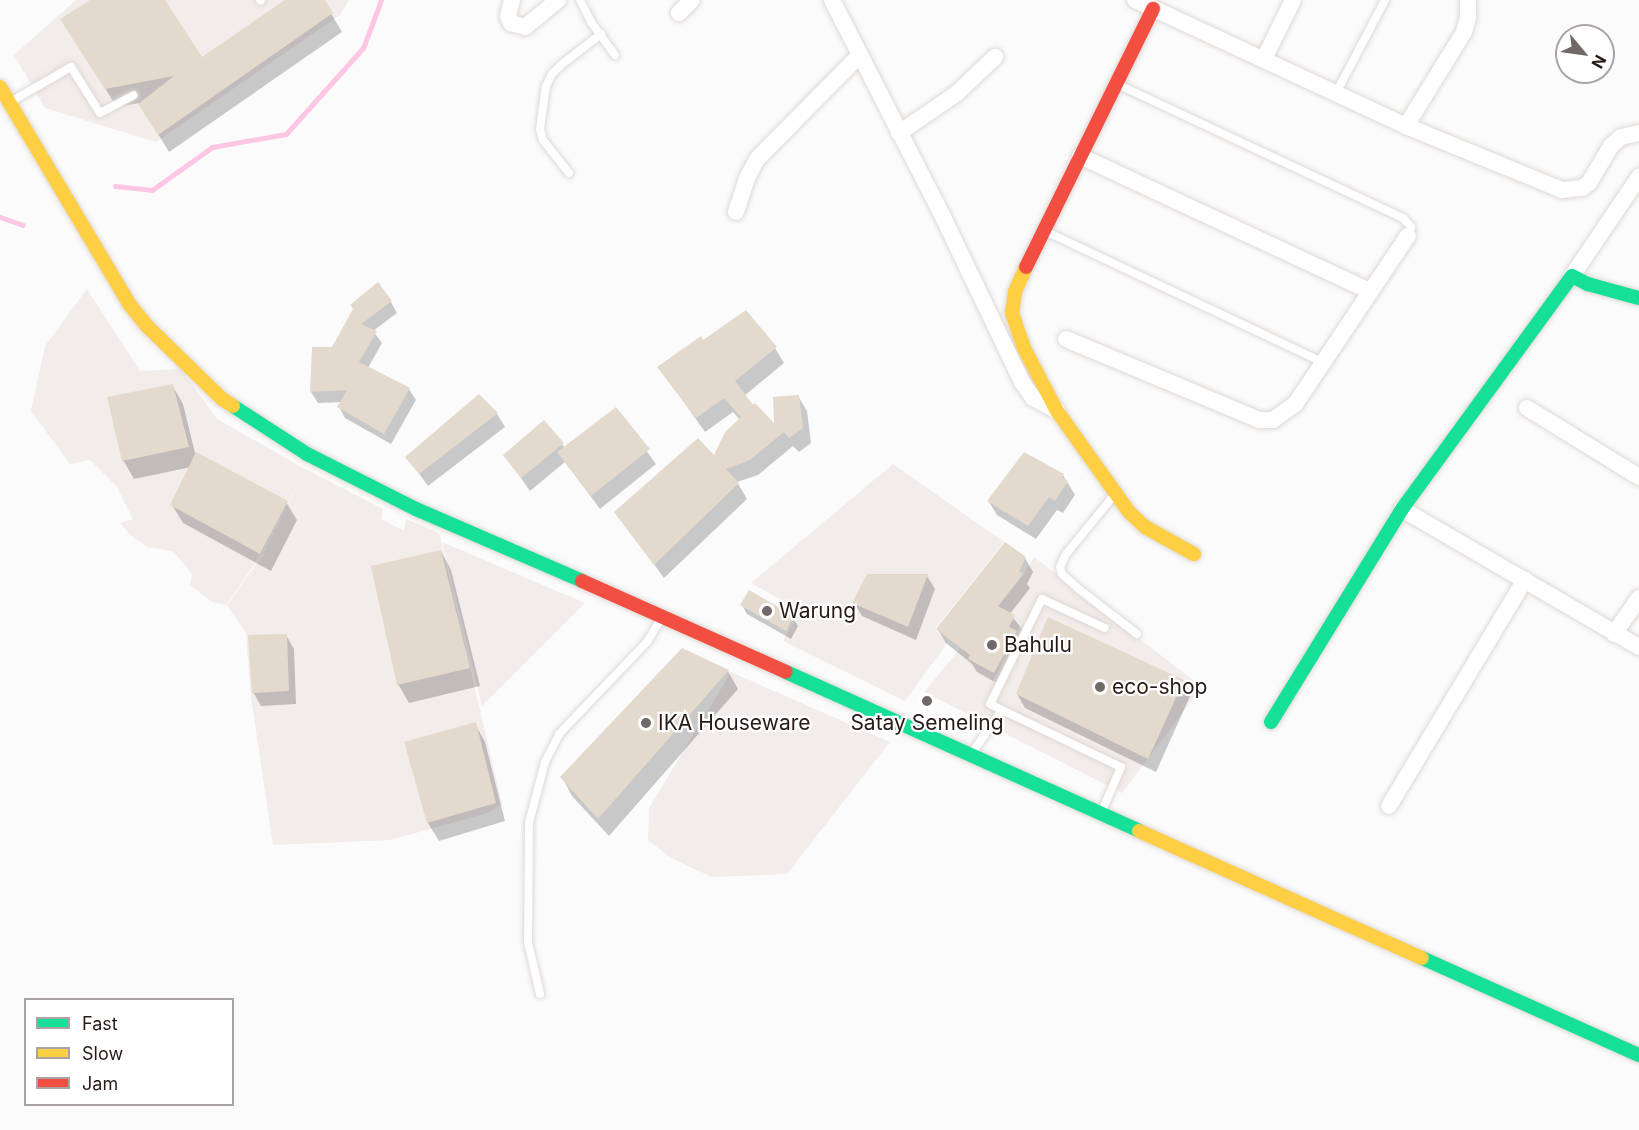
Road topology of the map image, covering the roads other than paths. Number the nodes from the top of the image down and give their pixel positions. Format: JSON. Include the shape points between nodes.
{"nodes":[{"id":1,"x":512,"y":0,"type":"edge"},
{"id":2,"x":558,"y":0,"type":"edge"},
{"id":3,"x":580,"y":0,"type":"edge"},
{"id":4,"x":692,"y":0,"type":"edge"},
{"id":5,"x":832,"y":0,"type":"edge"},
{"id":6,"x":1135,"y":0,"type":"edge"},
{"id":7,"x":1293,"y":0,"type":"edge"},
{"id":8,"x":1385,"y":0,"type":"edge"},
{"id":9,"x":1468,"y":0,"type":"edge"},
{"id":10,"x":1153,"y":9,"type":"junction"},
{"id":11,"x":679,"y":13,"type":"dead end"},
{"id":12,"x":600,"y":34,"type":"junction"},
{"id":13,"x":615,"y":54,"type":"dead end"},
{"id":14,"x":860,"y":55,"type":"junction"},
{"id":15,"x":995,"y":57,"type":"dead end"},
{"id":16,"x":1264,"y":59,"type":"junction"},
{"id":17,"x":1115,"y":83,"type":"junction"},
{"id":18,"x":0,"y":87,"type":"edge"},
{"id":19,"x":134,"y":95,"type":"dead end"},
{"id":20,"x":1335,"y":95,"type":"junction"},
{"id":21,"x":9,"y":103,"type":"junction"},
{"id":22,"x":1406,"y":126,"type":"junction"},
{"id":23,"x":899,"y":132,"type":"junction"},
{"id":24,"x":1639,"y":133,"type":"edge"},
{"id":25,"x":1080,"y":156,"type":"junction"},
{"id":26,"x":569,"y":173,"type":"dead end"},
{"id":27,"x":1639,"y":177,"type":"edge"},
{"id":28,"x":736,"y":212,"type":"dead end"},
{"id":29,"x":1043,"y":230,"type":"junction"},
{"id":30,"x":1408,"y":237,"type":"joint"},
{"id":31,"x":1572,"y":276,"type":"junction"},
{"id":32,"x":1370,"y":291,"type":"junction"},
{"id":33,"x":1639,"y":298,"type":"edge"},
{"id":34,"x":1066,"y":339,"type":"dead end"},
{"id":35,"x":1322,"y":362,"type":"junction"},
{"id":36,"x":1527,"y":408,"type":"dead end"},
{"id":37,"x":1057,"y":411,"type":"junction"},
{"id":38,"x":1639,"y":477,"type":"edge"},
{"id":39,"x":1115,"y":493,"type":"junction"},
{"id":40,"x":1402,"y":509,"type":"junction"},
{"id":41,"x":1194,"y":554,"type":"dead end"},
{"id":42,"x":1526,"y":580,"type":"junction"},
{"id":43,"x":1639,"y":598,"type":"edge"},
{"id":44,"x":661,"y":618,"type":"junction"},
{"id":45,"x":1105,"y":628,"type":"dead end"},
{"id":46,"x":1137,"y":634,"type":"dead end"},
{"id":47,"x":1614,"y":634,"type":"junction"},
{"id":48,"x":1639,"y":647,"type":"edge"},
{"id":49,"x":1002,"y":710,"type":"junction"},
{"id":50,"x":1271,"y":722,"type":"dead end"},
{"id":51,"x":970,"y":756,"type":"junction"},
{"id":52,"x":1389,"y":806,"type":"dead end"},
{"id":53,"x":1101,"y":814,"type":"junction"},
{"id":54,"x":540,"y":994,"type":"dead end"},
{"id":55,"x":1639,"y":1055,"type":"edge"}],
"edges":[{"from":1,"to":2,"type":"street","via":[[508,16],[511,23],[525,27]]},
{"from":3,"to":12,"type":"lane"},
{"from":4,"to":11,"type":"street"},
{"from":5,"to":14,"type":"street"},
{"from":6,"to":10,"type":"street"},
{"from":7,"to":16,"type":"street"},
{"from":8,"to":20,"type":"lane"},
{"from":9,"to":22,"type":"street","via":[[1464,32]]},
{"from":10,"to":16,"type":"street"},
{"from":10,"to":17,"type":"main road"},
{"from":12,"to":13,"type":"lane"},
{"from":12,"to":26,"type":"lane","via":[[561,65],[546,86],[540,129],[543,140]]},
{"from":14,"to":23,"type":"street"},
{"from":14,"to":28,"type":"street","via":[[757,159]]},
{"from":15,"to":23,"type":"street","via":[[956,94]]},
{"from":16,"to":20,"type":"street"},
{"from":17,"to":25,"type":"main road"},
{"from":17,"to":30,"type":"lane","via":[[1403,218],[1411,227]]},
{"from":18,"to":21,"type":"main road"},
{"from":19,"to":21,"type":"lane","via":[[100,113],[71,67]]},
{"from":20,"to":22,"type":"street"},
{"from":21,"to":44,"type":"main road","via":[[130,305],[164,345],[222,399],[307,454],[416,509]]},
{"from":22,"to":24,"type":"street","via":[[1562,190],[1582,188],[1589,183],[1616,141],[1629,133]]},
{"from":23,"to":37,"type":"street","via":[[1022,382],[1033,398]]},
{"from":25,"to":29,"type":"main road"},
{"from":25,"to":32,"type":"street"},
{"from":27,"to":31,"type":"street"},
{"from":29,"to":35,"type":"lane"},
{"from":29,"to":37,"type":"main road","via":[[1015,292],[1012,313],[1024,348]]},
{"from":30,"to":32,"type":"street"},
{"from":31,"to":33,"type":"main road"},
{"from":31,"to":40,"type":"main road"},
{"from":32,"to":35,"type":"street"},
{"from":34,"to":35,"type":"street","via":[[1260,420],[1273,420],[1289,411]]},
{"from":36,"to":38,"type":"street"},
{"from":37,"to":39,"type":"main road"},
{"from":39,"to":41,"type":"main road","via":[[1139,522]]},
{"from":39,"to":46,"type":"lane","via":[[1060,567],[1062,574],[1080,590]]},
{"from":40,"to":42,"type":"street"},
{"from":40,"to":50,"type":"main road"},
{"from":42,"to":47,"type":"street"},
{"from":42,"to":52,"type":"street"},
{"from":43,"to":47,"type":"street"},
{"from":44,"to":51,"type":"main road"},
{"from":44,"to":54,"type":"lane","via":[[647,642],[559,734],[545,762],[529,823],[528,942]]},
{"from":45,"to":49,"type":"lane","via":[[1042,598],[990,704]]},
{"from":47,"to":48,"type":"street"},
{"from":49,"to":51,"type":"lane"},
{"from":49,"to":53,"type":"lane","via":[[1121,767]]},
{"from":51,"to":53,"type":"main road"},
{"from":53,"to":55,"type":"main road"}]}
